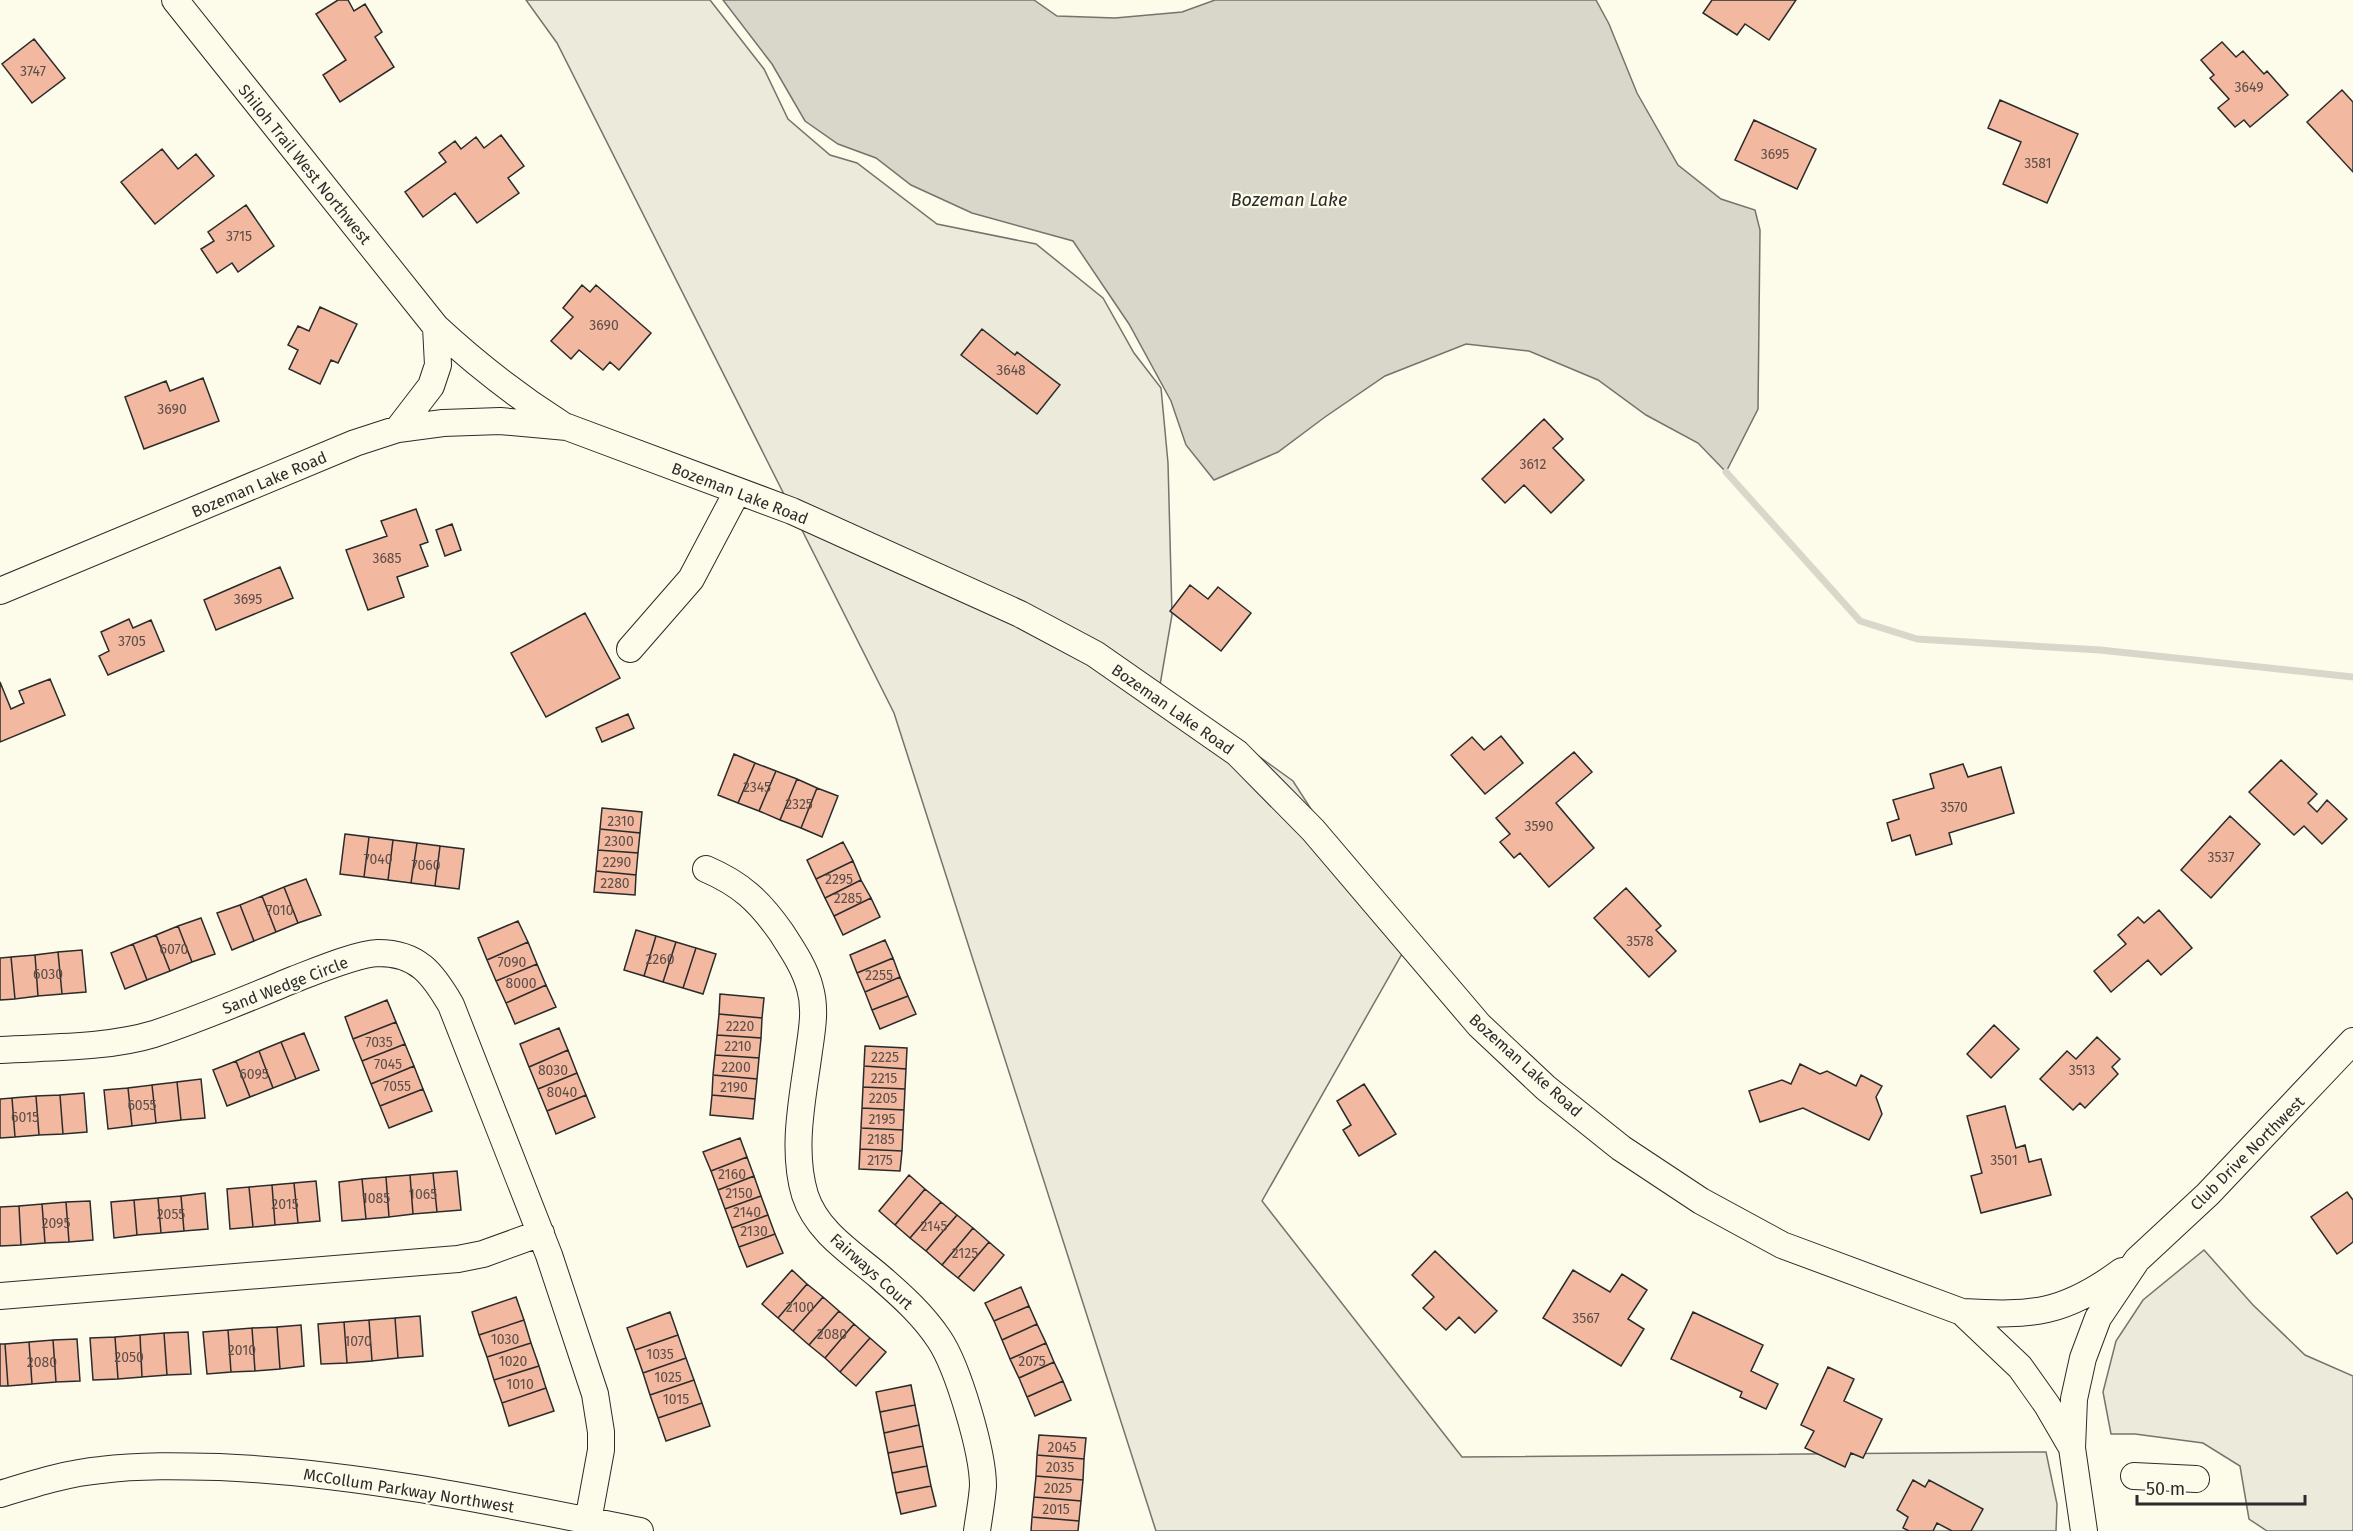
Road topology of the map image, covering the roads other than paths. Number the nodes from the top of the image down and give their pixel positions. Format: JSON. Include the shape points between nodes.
{"nodes":[{"id":1,"x":175,"y":0,"type":"edge"},
{"id":2,"x":436,"y":327,"type":"junction"},
{"id":3,"x":567,"y":427,"type":"junction"},
{"id":4,"x":398,"y":429,"type":"junction"},
{"id":5,"x":737,"y":492,"type":"junction"},
{"id":6,"x":0,"y":591,"type":"edge"},
{"id":7,"x":630,"y":649,"type":"dead end"},
{"id":8,"x":706,"y":869,"type":"dead end"},
{"id":9,"x":2353,"y":1041,"type":"edge"},
{"id":10,"x":0,"y":1050,"type":"edge"},
{"id":11,"x":541,"y":1233,"type":"junction"},
{"id":12,"x":2137,"y":1260,"type":"junction"},
{"id":13,"x":0,"y":1296,"type":"edge"},
{"id":14,"x":1962,"y":1312,"type":"junction"},
{"id":15,"x":2072,"y":1448,"type":"junction"},
{"id":16,"x":2134,"y":1476,"type":"dead end"},
{"id":17,"x":2196,"y":1479,"type":"dead end"},
{"id":18,"x":0,"y":1494,"type":"edge"},
{"id":19,"x":588,"y":1521,"type":"junction"},
{"id":20,"x":640,"y":1531,"type":"edge"},
{"id":21,"x":977,"y":1531,"type":"edge"},
{"id":22,"x":2084,"y":1531,"type":"edge"}],
"edges":[{"from":1,"to":2,"type":"street","name":"Shiloh Trail West Northwest"},
{"from":2,"to":3,"type":"street","name":"Shiloh Trail West Northwest","via":[[495,380]]},
{"from":2,"to":4,"type":"street","via":[[438,365],[431,386]]},
{"from":3,"to":4,"type":"street","name":"Bozeman Lake Road","via":[[500,422]]},
{"from":3,"to":5,"type":"street","name":"Bozeman Lake Road"},
{"from":4,"to":6,"type":"street","name":"Bozeman Lake Road","via":[[355,443]]},
{"from":5,"to":7,"type":"street","via":[[691,579]]},
{"from":5,"to":14,"type":"street","name":"Bozeman Lake Road","via":[[792,511],[974,593],[1095,654],[1237,753],[1313,830],[1479,1026],[1545,1088],[1621,1148],[1701,1201],[1782,1245]]},
{"from":8,"to":21,"type":"street","name":"Fairways Court","via":[[730,880],[752,897],[771,918],[802,966],[814,1014],[798,1144],[805,1196],[816,1218],[833,1238],[913,1305],[940,1340],[960,1383],[974,1436],[983,1485]]},
{"from":9,"to":12,"type":"street","name":"Club Drive Northwest","via":[[2208,1194]]},
{"from":10,"to":11,"type":"street","name":"Sand Wedge Circle","via":[[151,1035],[329,966],[376,953],[413,960],[435,978],[451,1005]]},
{"from":11,"to":13,"type":"street","via":[[458,1259]]},
{"from":11,"to":19,"type":"street","name":"Sand Wedge Circle","via":[[599,1411],[601,1450]]},
{"from":12,"to":14,"type":"street","name":"Club Drive Northwest","via":[[2093,1292],[2051,1310],[2003,1315]]},
{"from":12,"to":15,"type":"street","name":"Club Drive Northwest","via":[[2098,1318],[2083,1358],[2074,1399]]},
{"from":14,"to":15,"type":"street","name":"Bozeman Lake Road","via":[[2020,1367]]},
{"from":15,"to":22,"type":"street","name":"Bozeman Lake Road"},
{"from":16,"to":17,"type":"street"},
{"from":18,"to":19,"type":"street","name":"McCollum Parkway Northwest","via":[[102,1469],[231,1468],[373,1481]]},
{"from":19,"to":20,"type":"street","name":"McCollum Parkway Northwest"}]}
